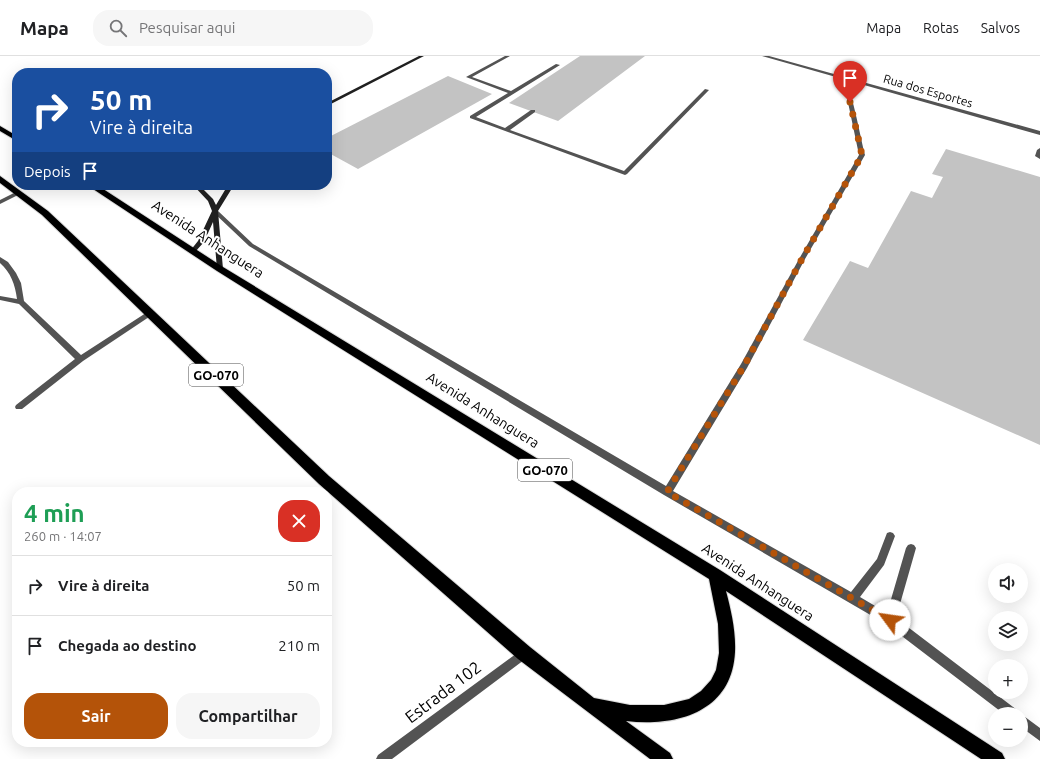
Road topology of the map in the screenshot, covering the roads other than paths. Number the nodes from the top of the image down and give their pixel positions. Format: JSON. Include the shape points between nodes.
{"nodes":[{"id":1,"x":422,"y":56,"type":"edge"},
{"id":2,"x":508,"y":56,"type":"edge"},
{"id":3,"x":764,"y":56,"type":"edge"},
{"id":4,"x":558,"y":66,"type":"dead end"},
{"id":5,"x":842,"y":77,"type":"junction"},
{"id":6,"x":707,"y":90,"type":"dead end"},
{"id":7,"x":511,"y":93,"type":"junction"},
{"id":8,"x":332,"y":101,"type":"edge"},
{"id":9,"x":533,"y":112,"type":"dead end"},
{"id":10,"x":0,"y":128,"type":"edge"},
{"id":11,"x":506,"y":130,"type":"junction"},
{"id":12,"x":1040,"y":133,"type":"edge"},
{"id":13,"x":12,"y":136,"type":"edge"},
{"id":14,"x":1040,"y":150,"type":"edge"},
{"id":15,"x":1040,"y":156,"type":"edge"},
{"id":16,"x":0,"y":179,"type":"edge"},
{"id":17,"x":12,"y":188,"type":"edge"},
{"id":18,"x":14,"y":190,"type":"edge"},
{"id":19,"x":99,"y":190,"type":"edge"},
{"id":20,"x":201,"y":190,"type":"edge"},
{"id":21,"x":228,"y":190,"type":"edge"},
{"id":22,"x":18,"y":193,"type":"junction"},
{"id":23,"x":0,"y":202,"type":"edge"},
{"id":24,"x":215,"y":211,"type":"junction"},
{"id":25,"x":193,"y":252,"type":"junction"},
{"id":26,"x":0,"y":260,"type":"edge"},
{"id":27,"x":220,"y":269,"type":"junction"},
{"id":28,"x":0,"y":298,"type":"edge"},
{"id":29,"x":21,"y":302,"type":"junction"},
{"id":30,"x":151,"y":313,"type":"junction"},
{"id":31,"x":80,"y":359,"type":"junction"},
{"id":32,"x":19,"y":407,"type":"dead end"},
{"id":33,"x":667,"y":492,"type":"junction"},
{"id":34,"x":890,"y":536,"type":"dead end"},
{"id":35,"x":912,"y":548,"type":"dead end"},
{"id":36,"x":715,"y":575,"type":"junction"},
{"id":37,"x":854,"y":598,"type":"junction"},
{"id":38,"x":890,"y":620,"type":"junction"},
{"id":39,"x":524,"y":653,"type":"junction"},
{"id":40,"x":589,"y":704,"type":"junction"},
{"id":41,"x":1004,"y":707,"type":"edge"},
{"id":42,"x":1028,"y":726,"type":"edge"},
{"id":43,"x":1040,"y":735,"type":"edge"},
{"id":44,"x":382,"y":759,"type":"edge"},
{"id":45,"x":664,"y":759,"type":"edge"},
{"id":46,"x":996,"y":759,"type":"edge"}],
"edges":[{"from":1,"to":8,"type":"street"},
{"from":2,"to":7,"type":"street","via":[[468,77]]},
{"from":3,"to":5,"type":"street","name":"Rua dos Esportes"},
{"from":4,"to":7,"type":"street"},
{"from":5,"to":12,"type":"street","name":"Rua dos Esportes"},
{"from":5,"to":33,"type":"street","via":[[847,88],[862,155],[744,366]]},
{"from":6,"to":11,"type":"street","via":[[625,173]]},
{"from":7,"to":11,"type":"street","via":[[472,116]]},
{"from":9,"to":11,"type":"street"},
{"from":10,"to":13,"type":"highway"},
{"from":14,"to":15,"type":"street"},
{"from":16,"to":17,"type":"highway","number":"GO-070"},
{"from":18,"to":22,"type":"highway","number":"GO-070"},
{"from":19,"to":25,"type":"highway","name":"Avenida Anhanguera","number":"GO-070"},
{"from":20,"to":24,"type":"street","via":[[211,200]]},
{"from":21,"to":24,"type":"street"},
{"from":22,"to":23,"type":"street"},
{"from":22,"to":30,"type":"highway","number":"GO-070","via":[[44,213]]},
{"from":24,"to":25,"type":"street","via":[[201,242]]},
{"from":24,"to":27,"type":"street"},
{"from":24,"to":33,"type":"street","via":[[251,245]]},
{"from":25,"to":27,"type":"highway","name":"Avenida Anhanguera","number":"GO-070"},
{"from":26,"to":29,"type":"street","via":[[11,269],[18,282]]},
{"from":27,"to":36,"type":"highway","name":"Avenida Anhanguera","number":"GO-070"},
{"from":28,"to":29,"type":"street"},
{"from":29,"to":31,"type":"street"},
{"from":30,"to":31,"type":"street"},
{"from":30,"to":39,"type":"highway","number":"GO-070","via":[[324,480]]},
{"from":31,"to":32,"type":"street"},
{"from":33,"to":37,"type":"street"},
{"from":34,"to":37,"type":"street","via":[[881,562]]},
{"from":35,"to":38,"type":"street"},
{"from":36,"to":40,"type":"highway","via":[[727,654],[722,675],[711,694],[702,702],[674,712],[630,713]]},
{"from":36,"to":46,"type":"highway","name":"Avenida Anhanguera","number":"GO-070"},
{"from":37,"to":38,"type":"street"},
{"from":38,"to":41,"type":"street"},
{"from":39,"to":40,"type":"highway","number":"GO-070"},
{"from":39,"to":44,"type":"street","name":"Estrada 102"},
{"from":40,"to":45,"type":"highway","number":"GO-070"},
{"from":42,"to":43,"type":"street"}]}
